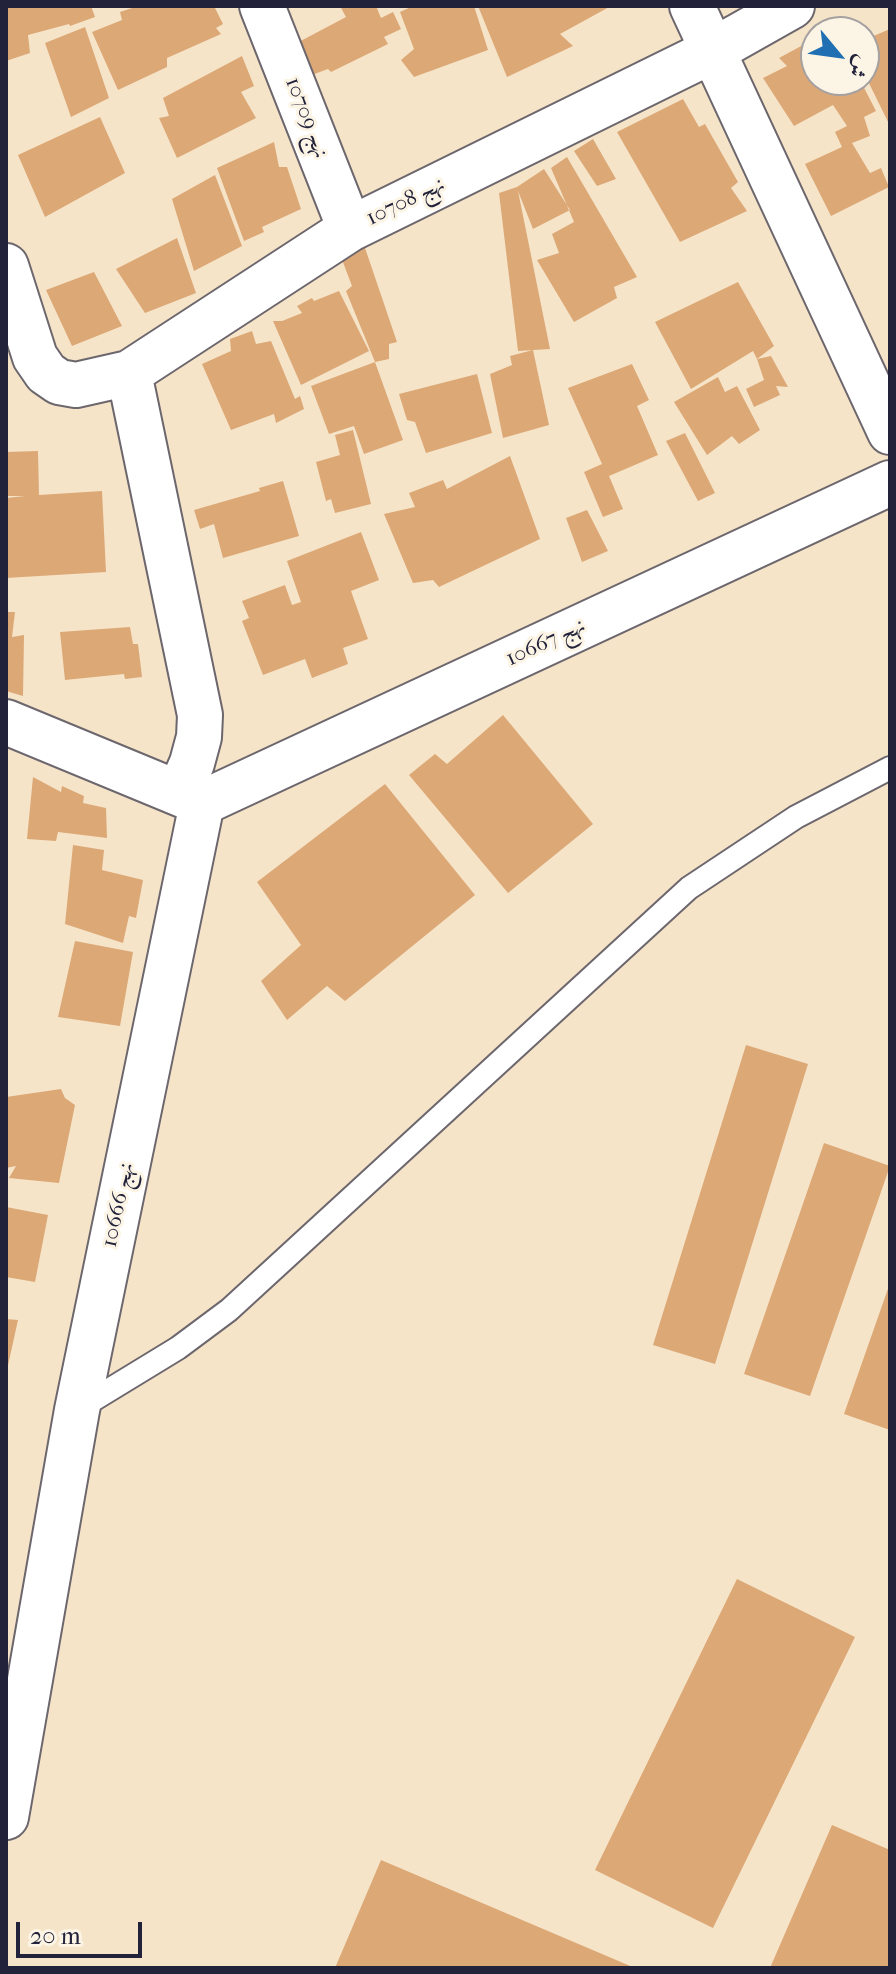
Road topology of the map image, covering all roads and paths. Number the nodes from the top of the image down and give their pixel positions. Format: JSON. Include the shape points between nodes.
{"nodes":[{"id":1,"x":262,"y":6,"type":"edge"},
{"id":2,"x":692,"y":6,"type":"edge"},
{"id":3,"x":792,"y":6,"type":"edge"},
{"id":4,"x":714,"y":50,"type":"junction"},
{"id":5,"x":350,"y":229,"type":"junction"},
{"id":6,"x":6,"y":266,"type":"edge"},
{"id":7,"x":129,"y":373,"type":"junction"},
{"id":8,"x":890,"y":432,"type":"edge"},
{"id":9,"x":890,"y":483,"type":"edge"},
{"id":10,"x":6,"y":722,"type":"edge"},
{"id":11,"x":890,"y":768,"type":"edge"},
{"id":12,"x":191,"y":798,"type":"junction"},
{"id":13,"x":77,"y":1410,"type":"junction"},
{"id":14,"x":6,"y":1817,"type":"edge"}],
"edges":[{"from":1,"to":5,"type":"street","name":"نهج 10709"},
{"from":2,"to":4,"type":"street"},
{"from":3,"to":4,"type":"street","name":"نهج 10708"},
{"from":4,"to":5,"type":"street","name":"نهج 10708"},
{"from":4,"to":8,"type":"street"},
{"from":5,"to":7,"type":"street","name":"نهج 10708"},
{"from":6,"to":7,"type":"street","name":"نهج 10708","via":[[35,357],[46,373],[76,385]]},
{"from":7,"to":12,"type":"street","via":[[200,715]]},
{"from":9,"to":12,"type":"street","name":"نهج 10667"},
{"from":10,"to":12,"type":"street"},
{"from":11,"to":13,"type":"lane","via":[[796,817],[689,888],[229,1310]]},
{"from":12,"to":13,"type":"street","name":"نهج 10666"},
{"from":13,"to":14,"type":"street","name":"نهج 10666"}]}
